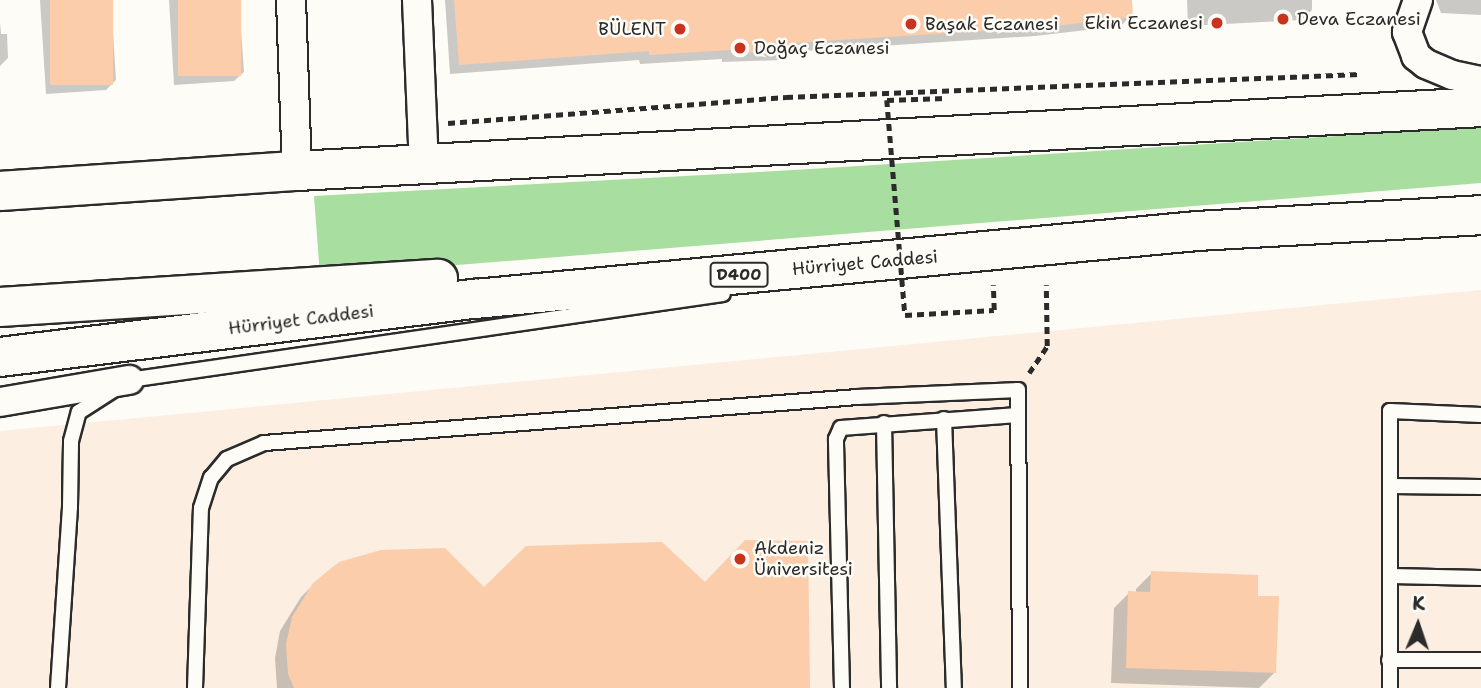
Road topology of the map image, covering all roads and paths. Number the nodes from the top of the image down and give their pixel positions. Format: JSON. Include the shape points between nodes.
{"nodes":[{"id":1,"x":291,"y":0,"type":"edge"},
{"id":2,"x":417,"y":0,"type":"edge"},
{"id":3,"x":1418,"y":0,"type":"edge"},
{"id":4,"x":1360,"y":74,"type":"dead end"},
{"id":5,"x":1481,"y":81,"type":"edge"},
{"id":6,"x":946,"y":98,"type":"dead end"},
{"id":7,"x":1481,"y":107,"type":"edge"},
{"id":8,"x":421,"y":125,"type":"junction"},
{"id":9,"x":1127,"y":128,"type":"junction"},
{"id":10,"x":424,"y":165,"type":"junction"},
{"id":11,"x":297,"y":171,"type":"junction"},
{"id":12,"x":0,"y":191,"type":"edge"},
{"id":13,"x":1481,"y":215,"type":"edge"},
{"id":14,"x":0,"y":218,"type":"edge"},
{"id":15,"x":1197,"y":231,"type":"junction"},
{"id":16,"x":878,"y":262,"type":"junction"},
{"id":17,"x":993,"y":285,"type":"dead end"},
{"id":18,"x":1046,"y":285,"type":"dead end"},
{"id":19,"x":758,"y":289,"type":"dead end"},
{"id":20,"x":734,"y":292,"type":"dead end"},
{"id":21,"x":0,"y":307,"type":"edge"},
{"id":22,"x":0,"y":357,"type":"edge"},
{"id":23,"x":129,"y":380,"type":"junction"},
{"id":24,"x":1018,"y":390,"type":"junction"},
{"id":25,"x":0,"y":402,"type":"edge"},
{"id":26,"x":1018,"y":415,"type":"junction"},
{"id":27,"x":1481,"y":415,"type":"edge"},
{"id":28,"x":944,"y":419,"type":"junction"},
{"id":29,"x":884,"y":423,"type":"junction"},
{"id":30,"x":1391,"y":485,"type":"junction"},
{"id":31,"x":1481,"y":488,"type":"edge"},
{"id":32,"x":1392,"y":576,"type":"junction"},
{"id":33,"x":1481,"y":578,"type":"edge"},
{"id":34,"x":1389,"y":660,"type":"junction"},
{"id":35,"x":1481,"y":660,"type":"edge"},
{"id":36,"x":58,"y":688,"type":"edge"},
{"id":37,"x":195,"y":688,"type":"edge"},
{"id":38,"x":842,"y":688,"type":"edge"},
{"id":39,"x":889,"y":688,"type":"edge"},
{"id":40,"x":954,"y":688,"type":"edge"},
{"id":41,"x":1020,"y":688,"type":"edge"},
{"id":42,"x":1390,"y":688,"type":"edge"}],
"edges":[{"from":1,"to":11,"type":"street"},
{"from":2,"to":8,"type":"street"},
{"from":3,"to":5,"type":"street","via":[[1407,32],[1416,56],[1452,75]]},
{"from":4,"to":8,"type":"path","via":[[786,97]]},
{"from":6,"to":17,"type":"path","bridge":true,"via":[[887,100],[905,315],[994,310]]},
{"from":7,"to":9,"type":"highway"},
{"from":8,"to":10,"type":"street"},
{"from":9,"to":10,"type":"highway"},
{"from":9,"to":14,"type":"highway"},
{"from":10,"to":11,"type":"highway"},
{"from":11,"to":12,"type":"highway"},
{"from":13,"to":15,"type":"highway","name":"Hürriyet Caddesi","number":"D400"},
{"from":15,"to":16,"type":"highway","name":"Hürriyet Caddesi","number":"D400"},
{"from":15,"to":21,"type":"highway"},
{"from":16,"to":19,"type":"lane"},
{"from":16,"to":22,"type":"highway","name":"Hürriyet Caddesi","number":"D400","via":[[475,299]]},
{"from":18,"to":24,"type":"path","via":[[1047,346]]},
{"from":20,"to":23,"type":"lane"},
{"from":23,"to":25,"type":"street"},
{"from":23,"to":36,"type":"lane","via":[[79,412],[71,441]]},
{"from":24,"to":26,"type":"lane"},
{"from":24,"to":37,"type":"lane","via":[[858,397],[264,443],[227,459],[211,478],[201,509]]},
{"from":26,"to":28,"type":"lane"},
{"from":26,"to":41,"type":"lane"},
{"from":27,"to":30,"type":"lane","via":[[1390,411]]},
{"from":28,"to":29,"type":"lane"},
{"from":28,"to":40,"type":"lane"},
{"from":29,"to":38,"type":"lane","via":[[841,428],[836,439]]},
{"from":29,"to":39,"type":"lane"},
{"from":30,"to":31,"type":"lane"},
{"from":30,"to":32,"type":"lane"},
{"from":32,"to":33,"type":"lane"},
{"from":32,"to":34,"type":"lane"},
{"from":34,"to":35,"type":"lane"},
{"from":34,"to":42,"type":"lane"}]}
